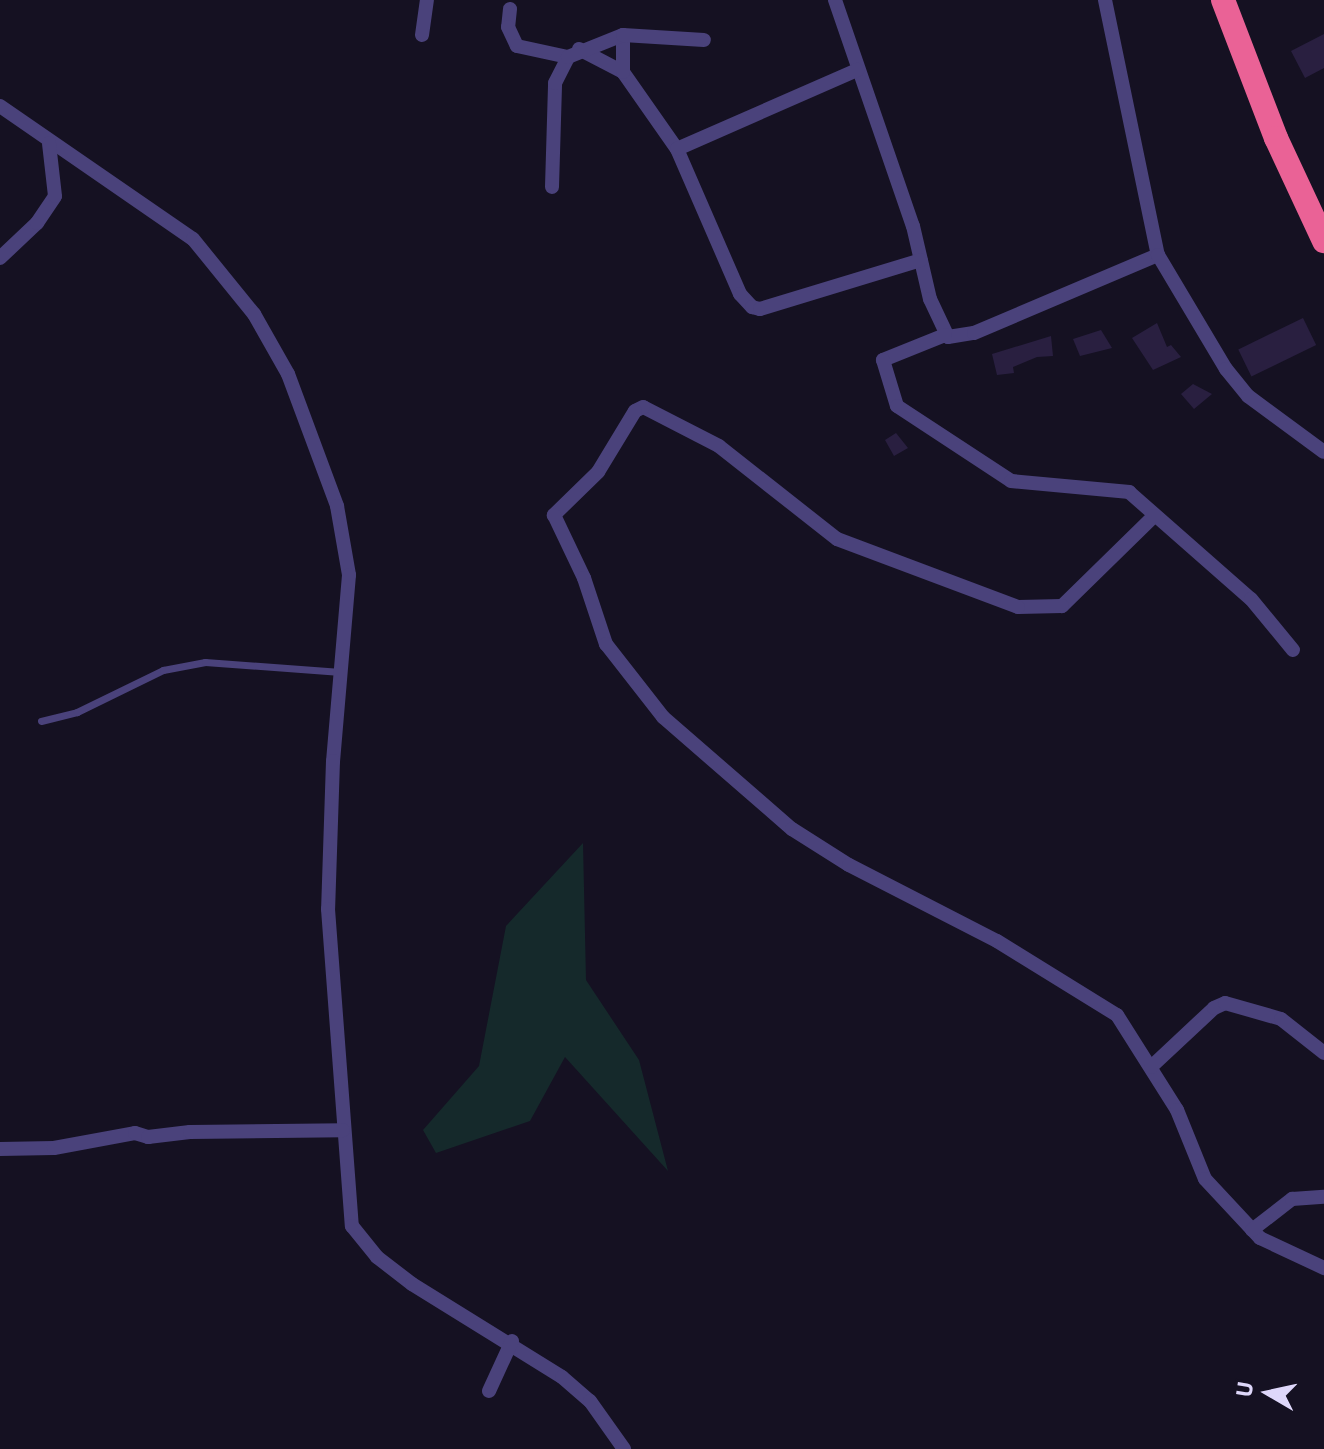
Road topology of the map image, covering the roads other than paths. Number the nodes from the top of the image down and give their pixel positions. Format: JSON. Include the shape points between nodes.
{"nodes":[{"id":1,"x":427,"y":0,"type":"edge"},
{"id":2,"x":835,"y":0,"type":"edge"},
{"id":3,"x":1105,"y":0,"type":"edge"},
{"id":4,"x":1223,"y":0,"type":"edge"},
{"id":5,"x":510,"y":9,"type":"dead end"},
{"id":6,"x":422,"y":35,"type":"dead end"},
{"id":7,"x":623,"y":35,"type":"junction"},
{"id":8,"x":704,"y":40,"type":"dead end"},
{"id":9,"x":574,"y":53,"type":"junction"},
{"id":10,"x":857,"y":70,"type":"junction"},
{"id":11,"x":623,"y":72,"type":"junction"},
{"id":12,"x":0,"y":106,"type":"edge"},
{"id":13,"x":49,"y":143,"type":"junction"},
{"id":14,"x":677,"y":149,"type":"junction"},
{"id":15,"x":552,"y":187,"type":"dead end"},
{"id":16,"x":1324,"y":241,"type":"edge"},
{"id":17,"x":1158,"y":255,"type":"junction"},
{"id":18,"x":0,"y":258,"type":"edge"},
{"id":19,"x":921,"y":260,"type":"junction"},
{"id":20,"x":945,"y":335,"type":"junction"},
{"id":21,"x":1324,"y":452,"type":"edge"},
{"id":22,"x":1154,"y":516,"type":"junction"},
{"id":23,"x":1293,"y":650,"type":"dead end"},
{"id":24,"x":341,"y":672,"type":"junction"},
{"id":25,"x":41,"y":721,"type":"dead end"},
{"id":26,"x":1324,"y":1053,"type":"edge"},
{"id":27,"x":1151,"y":1067,"type":"junction"},
{"id":28,"x":343,"y":1130,"type":"junction"},
{"id":29,"x":0,"y":1149,"type":"edge"},
{"id":30,"x":1324,"y":1197,"type":"edge"},
{"id":31,"x":1252,"y":1230,"type":"junction"},
{"id":32,"x":1324,"y":1268,"type":"edge"},
{"id":33,"x":512,"y":1341,"type":"junction"},
{"id":34,"x":489,"y":1391,"type":"dead end"},
{"id":35,"x":624,"y":1449,"type":"edge"}],
"edges":[{"from":1,"to":6,"type":"street"},
{"from":2,"to":10,"type":"street"},
{"from":3,"to":17,"type":"street"},
{"from":4,"to":16,"type":"highway","via":[[1276,138]]},
{"from":5,"to":9,"type":"street","via":[[511,39],[517,46]]},
{"from":7,"to":8,"type":"street"},
{"from":7,"to":9,"type":"street"},
{"from":7,"to":11,"type":"street"},
{"from":9,"to":11,"type":"street"},
{"from":9,"to":15,"type":"street","via":[[555,83]]},
{"from":10,"to":14,"type":"street"},
{"from":10,"to":19,"type":"street"},
{"from":11,"to":14,"type":"street"},
{"from":12,"to":13,"type":"street"},
{"from":13,"to":18,"type":"street","via":[[55,196],[37,223]]},
{"from":13,"to":24,"type":"street","via":[[111,178],[193,239],[254,314],[288,374],[304,406],[348,548]]},
{"from":14,"to":19,"type":"street","via":[[740,294],[752,307],[760,309]]},
{"from":17,"to":20,"type":"street","via":[[974,333],[954,339]]},
{"from":17,"to":21,"type":"street","via":[[1196,325],[1248,396]]},
{"from":19,"to":20,"type":"street"},
{"from":20,"to":22,"type":"street","via":[[883,360],[897,406],[1000,477],[1123,489]]},
{"from":22,"to":23,"type":"street","via":[[1251,599]]},
{"from":22,"to":27,"type":"street","via":[[1062,606],[1024,608],[837,539],[719,446],[643,407],[635,411],[598,472],[554,515],[610,651],[655,709],[734,784],[849,865],[1087,994],[1117,1015]]},
{"from":24,"to":25,"type":"lane","via":[[252,661],[205,662],[163,670],[77,712]]},
{"from":24,"to":28,"type":"street","via":[[328,909]]},
{"from":26,"to":27,"type":"street","via":[[1281,1019],[1225,1003]]},
{"from":27,"to":31,"type":"street","via":[[1177,1110],[1205,1179]]},
{"from":28,"to":29,"type":"street","via":[[148,1137],[135,1133],[54,1148]]},
{"from":28,"to":33,"type":"street","via":[[348,1208],[361,1241],[412,1284]]},
{"from":30,"to":31,"type":"street","via":[[1292,1199]]},
{"from":31,"to":32,"type":"street"},
{"from":33,"to":34,"type":"street"},
{"from":33,"to":35,"type":"street","via":[[590,1401]]}]}
